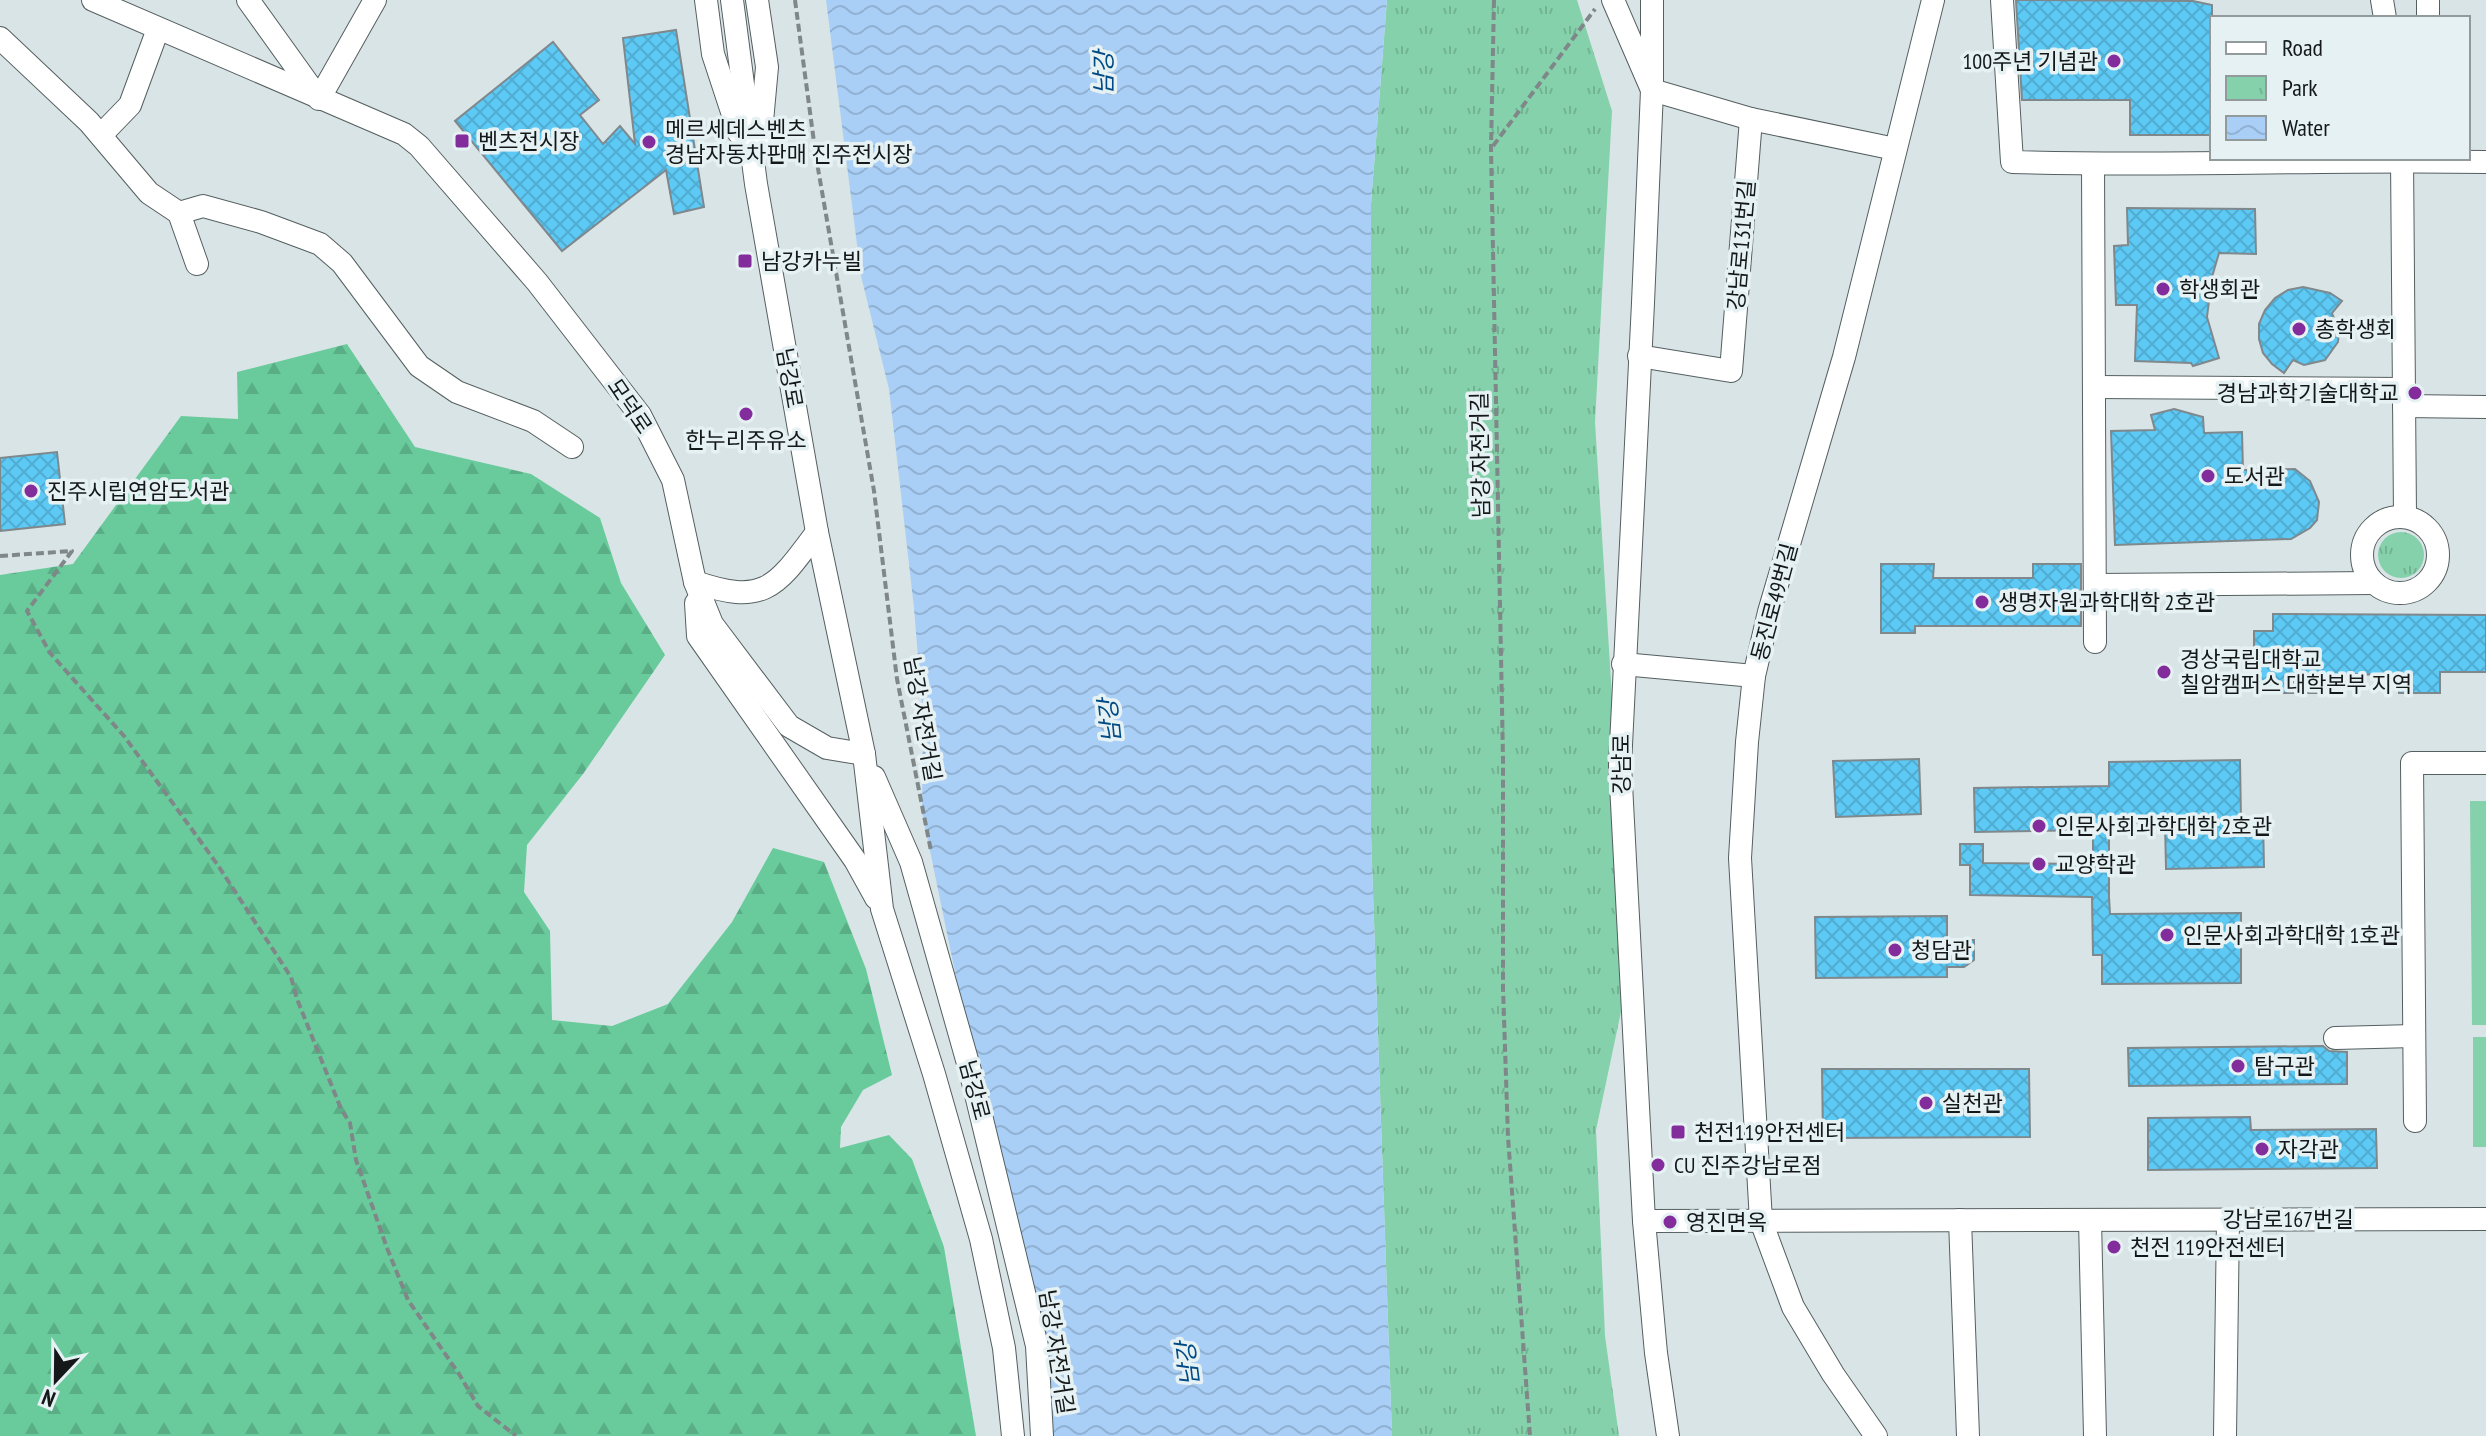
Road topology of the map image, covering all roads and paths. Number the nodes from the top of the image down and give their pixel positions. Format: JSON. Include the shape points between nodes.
{"nodes":[{"id":1,"x":93,"y":0,"type":"edge"},
{"id":2,"x":248,"y":0,"type":"edge"},
{"id":3,"x":375,"y":0,"type":"edge"},
{"id":4,"x":706,"y":0,"type":"edge"},
{"id":5,"x":732,"y":0,"type":"edge"},
{"id":6,"x":757,"y":0,"type":"edge"},
{"id":7,"x":795,"y":0,"type":"edge"},
{"id":8,"x":1494,"y":0,"type":"edge"},
{"id":9,"x":1602,"y":0,"type":"edge"},
{"id":10,"x":1613,"y":0,"type":"edge"},
{"id":11,"x":1652,"y":0,"type":"edge"},
{"id":12,"x":1933,"y":0,"type":"edge"},
{"id":13,"x":2002,"y":0,"type":"edge"},
{"id":14,"x":158,"y":29,"type":"junction"},
{"id":15,"x":0,"y":38,"type":"edge"},
{"id":16,"x":1652,"y":90,"type":"junction"},
{"id":17,"x":319,"y":99,"type":"junction"},
{"id":18,"x":1751,"y":119,"type":"junction"},
{"id":19,"x":101,"y":135,"type":"junction"},
{"id":20,"x":1491,"y":148,"type":"junction"},
{"id":21,"x":1895,"y":149,"type":"junction"},
{"id":22,"x":2340,"y":160,"type":"edge"},
{"id":23,"x":2402,"y":160,"type":"edge"},
{"id":24,"x":2430,"y":160,"type":"edge"},
{"id":25,"x":2486,"y":162,"type":"edge"},
{"id":26,"x":2093,"y":164,"type":"junction"},
{"id":27,"x":756,"y":184,"type":"junction"},
{"id":28,"x":179,"y":213,"type":"junction"},
{"id":29,"x":197,"y":264,"type":"dead end"},
{"id":30,"x":1639,"y":356,"type":"junction"},
{"id":31,"x":2096,"y":387,"type":"junction"},
{"id":32,"x":2404,"y":398,"type":"junction"},
{"id":33,"x":2486,"y":407,"type":"edge"},
{"id":34,"x":572,"y":447,"type":"dead end"},
{"id":35,"x":2405,"y":516,"type":"junction"},
{"id":36,"x":817,"y":532,"type":"junction"},
{"id":37,"x":0,"y":556,"type":"edge"},
{"id":38,"x":695,"y":582,"type":"junction"},
{"id":39,"x":2374,"y":583,"type":"junction"},
{"id":40,"x":2096,"y":585,"type":"junction"},
{"id":41,"x":2095,"y":642,"type":"dead end"},
{"id":42,"x":1623,"y":664,"type":"junction"},
{"id":43,"x":1754,"y":676,"type":"junction"},
{"id":44,"x":864,"y":754,"type":"junction"},
{"id":45,"x":2486,"y":763,"type":"edge"},
{"id":46,"x":933,"y":859,"type":"dead end"},
{"id":47,"x":882,"y":909,"type":"junction"},
{"id":48,"x":2414,"y":1036,"type":"junction"},
{"id":49,"x":2335,"y":1038,"type":"dead end"},
{"id":50,"x":2415,"y":1121,"type":"dead end"},
{"id":51,"x":2228,"y":1219,"type":"junction"},
{"id":52,"x":2486,"y":1219,"type":"edge"},
{"id":53,"x":1960,"y":1220,"type":"junction"},
{"id":54,"x":2090,"y":1220,"type":"junction"},
{"id":55,"x":1644,"y":1221,"type":"junction"},
{"id":56,"x":1761,"y":1221,"type":"junction"},
{"id":57,"x":516,"y":1436,"type":"edge"},
{"id":58,"x":1013,"y":1436,"type":"edge"},
{"id":59,"x":1042,"y":1436,"type":"edge"},
{"id":60,"x":1530,"y":1436,"type":"edge"},
{"id":61,"x":1668,"y":1436,"type":"edge"},
{"id":62,"x":1876,"y":1436,"type":"edge"},
{"id":63,"x":1968,"y":1436,"type":"edge"},
{"id":64,"x":2095,"y":1436,"type":"edge"},
{"id":65,"x":2225,"y":1436,"type":"edge"}],
"edges":[{"from":1,"to":14,"type":"street","name":"모덕로"},
{"from":2,"to":17,"type":"street"},
{"from":3,"to":17,"type":"street"},
{"from":4,"to":27,"type":"street","via":[[713,54]]},
{"from":5,"to":27,"type":"street","name":"남강로"},
{"from":6,"to":27,"type":"street","via":[[767,67]]},
{"from":7,"to":46,"type":"path","name":"남강 자전거길","via":[[816,157],[874,491],[897,679]]},
{"from":8,"to":20,"type":"path","name":"남강 자전거길"},
{"from":9,"to":20,"type":"path"},
{"from":10,"to":16,"type":"street","name":"강남로"},
{"from":11,"to":16,"type":"street","name":"강남로"},
{"from":12,"to":21,"type":"street","name":"동진로49번길"},
{"from":13,"to":26,"type":"street","via":[[2012,162]]},
{"from":14,"to":17,"type":"street","name":"모덕로"},
{"from":14,"to":19,"type":"street","via":[[130,105]]},
{"from":15,"to":19,"type":"street"},
{"from":16,"to":18,"type":"street"},
{"from":16,"to":30,"type":"street","name":"강남로"},
{"from":17,"to":38,"type":"street","name":"모덕로","via":[[404,134],[419,146],[547,294],[647,428],[673,480]]},
{"from":18,"to":21,"type":"street"},
{"from":18,"to":30,"type":"street","name":"강남로131번길","via":[[1731,371]]},
{"from":19,"to":28,"type":"street","via":[[149,193]]},
{"from":20,"to":60,"type":"path","name":"남강 자전거길","via":[[1503,988]]},
{"from":21,"to":43,"type":"street","name":"동진로49번길","via":[[1844,357]]},
{"from":22,"to":26,"type":"street"},
{"from":23,"to":32,"type":"street"},
{"from":24,"to":25,"type":"street"},
{"from":26,"to":31,"type":"street"},
{"from":27,"to":36,"type":"street","name":"남강로"},
{"from":28,"to":29,"type":"street"},
{"from":28,"to":34,"type":"street","via":[[203,206],[320,244],[342,263],[419,366],[457,392],[533,421]]},
{"from":30,"to":42,"type":"street","name":"강남로"},
{"from":31,"to":32,"type":"street"},
{"from":31,"to":40,"type":"street"},
{"from":32,"to":33,"type":"street"},
{"from":32,"to":35,"type":"street"},
{"from":35,"to":39,"type":"street","via":[[2381,521],[2365,538],[2362,563]]},
{"from":35,"to":39,"type":"street","via":[[2418,520],[2435,539],[2439,552],[2432,577],[2411,592],[2385,590]]},
{"from":36,"to":38,"type":"street","via":[[792,566],[759,592],[727,593]]},
{"from":36,"to":44,"type":"street","name":"남강로"},
{"from":37,"to":57,"type":"path","via":[[72,551],[27,611],[50,653],[124,736],[217,864],[291,977],[350,1123],[356,1160],[408,1300],[478,1406]]},
{"from":38,"to":44,"type":"street","name":"모덕로","via":[[712,624],[789,726],[827,748]]},
{"from":38,"to":47,"type":"street","via":[[698,636],[855,860]]},
{"from":39,"to":40,"type":"street"},
{"from":40,"to":41,"type":"street"},
{"from":42,"to":43,"type":"street"},
{"from":42,"to":55,"type":"street","name":"강남로","via":[[1620,765]]},
{"from":43,"to":56,"type":"street","name":"동진로49번길","via":[[1740,858]]},
{"from":44,"to":47,"type":"street","name":"남강로"},
{"from":44,"to":59,"type":"street","name":"남강로","via":[[911,862],[971,1074],[1037,1346]]},
{"from":45,"to":48,"type":"street","via":[[2412,763]]},
{"from":47,"to":58,"type":"street","name":"남강로","via":[[981,1239],[1004,1348]]},
{"from":48,"to":49,"type":"street"},
{"from":48,"to":50,"type":"street"},
{"from":51,"to":52,"type":"street","name":"강남로167번길"},
{"from":51,"to":54,"type":"street","name":"강남로167번길"},
{"from":51,"to":65,"type":"street"},
{"from":53,"to":54,"type":"street","name":"강남로167번길"},
{"from":53,"to":56,"type":"street","name":"강남로167번길"},
{"from":53,"to":63,"type":"street"},
{"from":54,"to":64,"type":"street"},
{"from":55,"to":56,"type":"street","name":"강남로167번길"},
{"from":55,"to":61,"type":"street","name":"강남로"},
{"from":56,"to":62,"type":"street","name":"동진로49번길","via":[[1793,1307]]}]}
